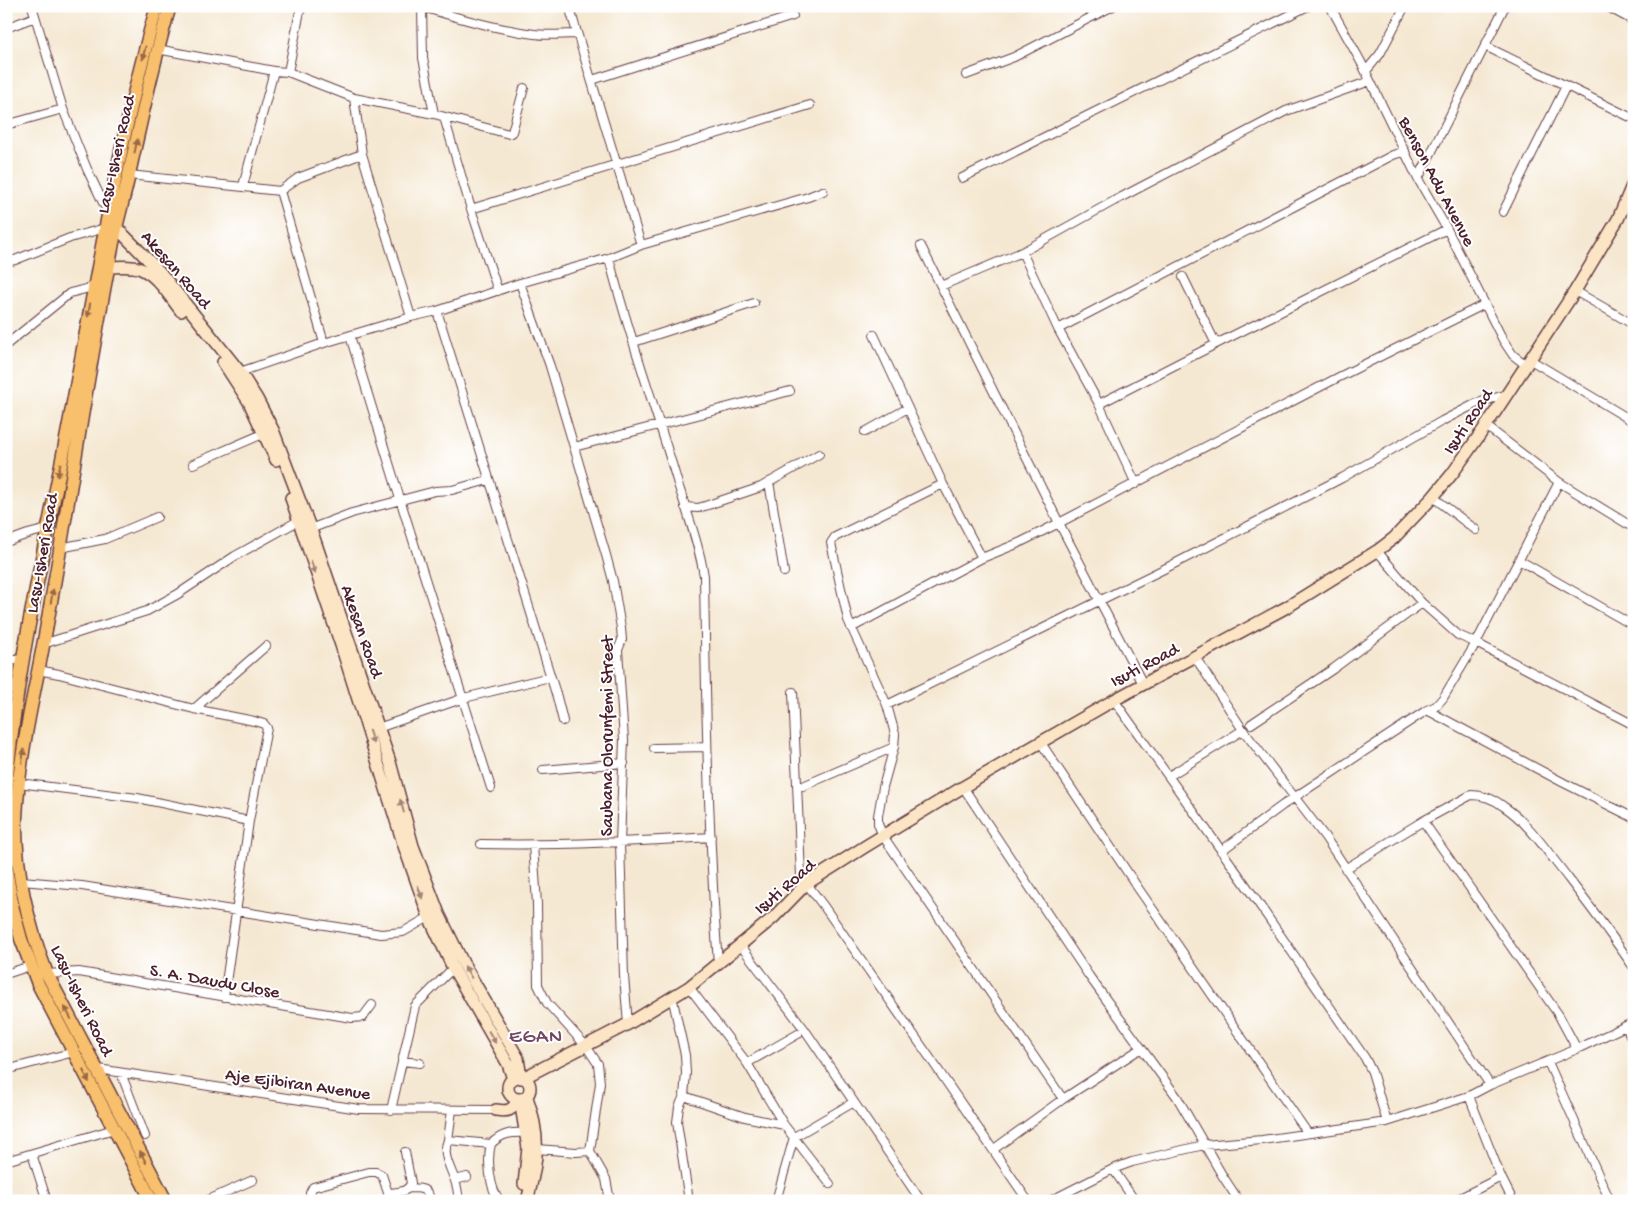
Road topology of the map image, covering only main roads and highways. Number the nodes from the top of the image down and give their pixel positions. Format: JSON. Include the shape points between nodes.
{"nodes":[{"id":1,"x":157,"y":6,"type":"edge"},
{"id":2,"x":170,"y":6,"type":"edge"},
{"id":3,"x":111,"y":228,"type":"junction"},
{"id":4,"x":8,"y":743,"type":"edge"},
{"id":5,"x":6,"y":788,"type":"edge"},
{"id":6,"x":6,"y":869,"type":"edge"},
{"id":7,"x":152,"y":1201,"type":"edge"},
{"id":8,"x":166,"y":1201,"type":"edge"}],
"edges":[{"from":1,"to":3,"type":"main road","name":"Lasu-Isheri Road","one_way":true,"via":[[108,214]]},
{"from":3,"to":2,"type":"main road","name":"Lasu-Isheri Road","one_way":true,"via":[[129,175]]},
{"from":3,"to":4,"type":"main road","name":"Lasu-Isheri Road","one_way":true,"via":[[93,287]]},
{"from":8,"to":3,"type":"main road","name":"Lasu-Isheri Road","one_way":true,"via":[[47,974],[33,935],[21,881],[17,839],[19,783],[27,724],[76,462],[109,267]]},
{"from":4,"to":5,"type":"main road","name":"Lasu-Isheri Road"},
{"from":6,"to":7,"type":"main road","name":"Lasu-Isheri Road","one_way":true,"via":[[13,909],[30,966]]}]}
